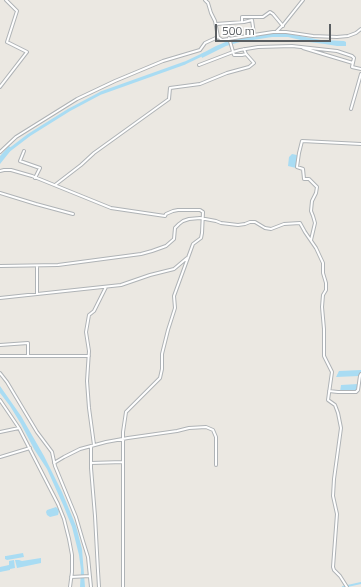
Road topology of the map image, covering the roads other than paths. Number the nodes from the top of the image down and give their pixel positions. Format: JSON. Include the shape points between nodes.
{"nodes":[{"id":1,"x":6,"y":0,"type":"edge"},
{"id":2,"x":205,"y":0,"type":"edge"},
{"id":3,"x":303,"y":0,"type":"edge"},
{"id":4,"x":242,"y":22,"type":"junction"},
{"id":5,"x":216,"y":24,"type":"junction"},
{"id":6,"x":283,"y":26,"type":"junction"},
{"id":7,"x":361,"y":29,"type":"edge"},
{"id":8,"x":276,"y":32,"type":"junction"},
{"id":9,"x":254,"y":34,"type":"junction"},
{"id":10,"x":218,"y":37,"type":"junction"},
{"id":11,"x":230,"y":38,"type":"junction"},
{"id":12,"x":300,"y":46,"type":"junction"},
{"id":13,"x":244,"y":49,"type":"junction"},
{"id":14,"x":233,"y":52,"type":"junction"},
{"id":15,"x":246,"y":54,"type":"junction"},
{"id":16,"x":353,"y":62,"type":"junction"},
{"id":17,"x":200,"y":65,"type":"dead end"},
{"id":18,"x":361,"y":69,"type":"edge"},
{"id":19,"x":361,"y":74,"type":"edge"},
{"id":20,"x":0,"y":87,"type":"edge"},
{"id":21,"x":351,"y":109,"type":"dead end"},
{"id":22,"x":361,"y":144,"type":"edge"},
{"id":23,"x":24,"y":150,"type":"dead end"},
{"id":24,"x":0,"y":152,"type":"edge"},
{"id":25,"x":0,"y":171,"type":"edge"},
{"id":26,"x":35,"y":178,"type":"junction"},
{"id":27,"x":55,"y":185,"type":"junction"},
{"id":28,"x":0,"y":193,"type":"edge"},
{"id":29,"x":73,"y":214,"type":"dead end"},
{"id":30,"x":203,"y":219,"type":"junction"},
{"id":31,"x":311,"y":240,"type":"junction"},
{"id":32,"x":188,"y":257,"type":"junction"},
{"id":33,"x":0,"y":266,"type":"edge"},
{"id":34,"x":37,"y":266,"type":"junction"},
{"id":35,"x":106,"y":286,"type":"junction"},
{"id":36,"x":37,"y":294,"type":"junction"},
{"id":37,"x":0,"y":298,"type":"edge"},
{"id":38,"x":0,"y":344,"type":"edge"},
{"id":39,"x":0,"y":356,"type":"edge"},
{"id":40,"x":28,"y":356,"type":"junction"},
{"id":41,"x":89,"y":356,"type":"junction"},
{"id":42,"x":0,"y":373,"type":"edge"},
{"id":43,"x":361,"y":374,"type":"edge"},
{"id":44,"x":329,"y":391,"type":"junction"},
{"id":45,"x":0,"y":400,"type":"edge"},
{"id":46,"x":19,"y":428,"type":"junction"},
{"id":47,"x":0,"y":432,"type":"edge"},
{"id":48,"x":123,"y":439,"type":"junction"},
{"id":49,"x":91,"y":446,"type":"junction"},
{"id":50,"x":94,"y":446,"type":"junction"},
{"id":51,"x":30,"y":448,"type":"junction"},
{"id":52,"x":0,"y":457,"type":"edge"},
{"id":53,"x":123,"y":462,"type":"junction"},
{"id":54,"x":54,"y":463,"type":"junction"},
{"id":55,"x":91,"y":463,"type":"junction"},
{"id":56,"x":216,"y":465,"type":"dead end"},
{"id":57,"x":90,"y":576,"type":"junction"},
{"id":58,"x":71,"y":577,"type":"junction"},
{"id":59,"x":70,"y":587,"type":"edge"},
{"id":60,"x":91,"y":587,"type":"edge"},
{"id":61,"x":100,"y":587,"type":"edge"},
{"id":62,"x":123,"y":587,"type":"edge"},
{"id":63,"x":347,"y":587,"type":"edge"}],
"edges":[{"from":1,"to":20,"type":"street","via":[[17,11],[7,42],[27,52]]},
{"from":2,"to":5,"type":"street"},
{"from":3,"to":6,"type":"street"},
{"from":4,"to":5,"type":"street"},
{"from":4,"to":6,"type":"street","via":[[242,17],[263,17],[270,12]]},
{"from":4,"to":9,"type":"street","via":[[252,20]]},
{"from":5,"to":10,"type":"street"},
{"from":6,"to":8,"type":"street"},
{"from":7,"to":8,"type":"street","via":[[348,36],[337,37]]},
{"from":8,"to":9,"type":"street"},
{"from":9,"to":11,"type":"street"},
{"from":10,"to":11,"type":"street","via":[[222,40]]},
{"from":10,"to":24,"type":"street","via":[[205,43],[200,50],[163,61],[77,99],[16,137]]},
{"from":11,"to":14,"type":"street"},
{"from":12,"to":13,"type":"street"},
{"from":12,"to":16,"type":"street"},
{"from":12,"to":16,"type":"street","via":[[337,51],[352,56]]},
{"from":13,"to":14,"type":"street"},
{"from":13,"to":15,"type":"street"},
{"from":14,"to":15,"type":"street","via":[[234,55]]},
{"from":14,"to":17,"type":"street"},
{"from":15,"to":27,"type":"street","via":[[254,63],[249,67],[200,84],[170,88],[169,99],[94,153]]},
{"from":16,"to":18,"type":"street","via":[[352,67]]},
{"from":19,"to":21,"type":"street"},
{"from":22,"to":31,"type":"street","via":[[302,141],[298,167],[302,169],[304,178],[309,179],[317,187],[312,201],[311,211],[315,223]]},
{"from":23,"to":26,"type":"street","via":[[20,161],[40,168]]},
{"from":25,"to":26,"type":"street","via":[[11,170]]},
{"from":26,"to":27,"type":"street"},
{"from":27,"to":30,"type":"street","via":[[112,208],[165,216],[173,211],[200,210],[204,212]]},
{"from":28,"to":29,"type":"street"},
{"from":30,"to":31,"type":"street","via":[[238,225],[255,222],[271,229],[284,224],[300,223]]},
{"from":30,"to":32,"type":"street","via":[[201,238],[193,244]]},
{"from":30,"to":34,"type":"street","via":[[183,221],[175,228],[174,239],[166,246],[142,254]]},
{"from":31,"to":44,"type":"street","via":[[323,263],[326,283],[322,307],[324,356],[332,372]]},
{"from":32,"to":35,"type":"street","via":[[174,269],[121,285]]},
{"from":32,"to":48,"type":"street","via":[[174,296],[175,308],[162,354],[160,378],[126,412]]},
{"from":33,"to":34,"type":"street"},
{"from":34,"to":36,"type":"street"},
{"from":35,"to":36,"type":"street"},
{"from":35,"to":41,"type":"street","via":[[94,311],[89,315],[86,332]]},
{"from":36,"to":37,"type":"street"},
{"from":38,"to":40,"type":"street","via":[[28,343]]},
{"from":39,"to":40,"type":"street"},
{"from":40,"to":41,"type":"street"},
{"from":41,"to":50,"type":"street","via":[[87,381]]},
{"from":42,"to":54,"type":"street","via":[[52,452]]},
{"from":43,"to":44,"type":"street","via":[[356,392]]},
{"from":44,"to":63,"type":"street","via":[[328,400],[335,405],[341,428],[333,496],[337,514],[334,570]]},
{"from":45,"to":46,"type":"street"},
{"from":46,"to":47,"type":"street"},
{"from":46,"to":51,"type":"street"},
{"from":48,"to":50,"type":"street"},
{"from":48,"to":53,"type":"street"},
{"from":48,"to":56,"type":"street","via":[[206,427],[213,430],[216,437]]},
{"from":49,"to":50,"type":"street"},
{"from":49,"to":54,"type":"street"},
{"from":49,"to":55,"type":"street"},
{"from":51,"to":52,"type":"street"},
{"from":51,"to":58,"type":"street","via":[[64,519],[72,555]]},
{"from":53,"to":55,"type":"street"},
{"from":53,"to":62,"type":"street"},
{"from":54,"to":57,"type":"street","via":[[76,517],[88,557]]},
{"from":55,"to":61,"type":"street"},
{"from":57,"to":58,"type":"street"},
{"from":57,"to":60,"type":"street"},
{"from":58,"to":59,"type":"street"}]}
